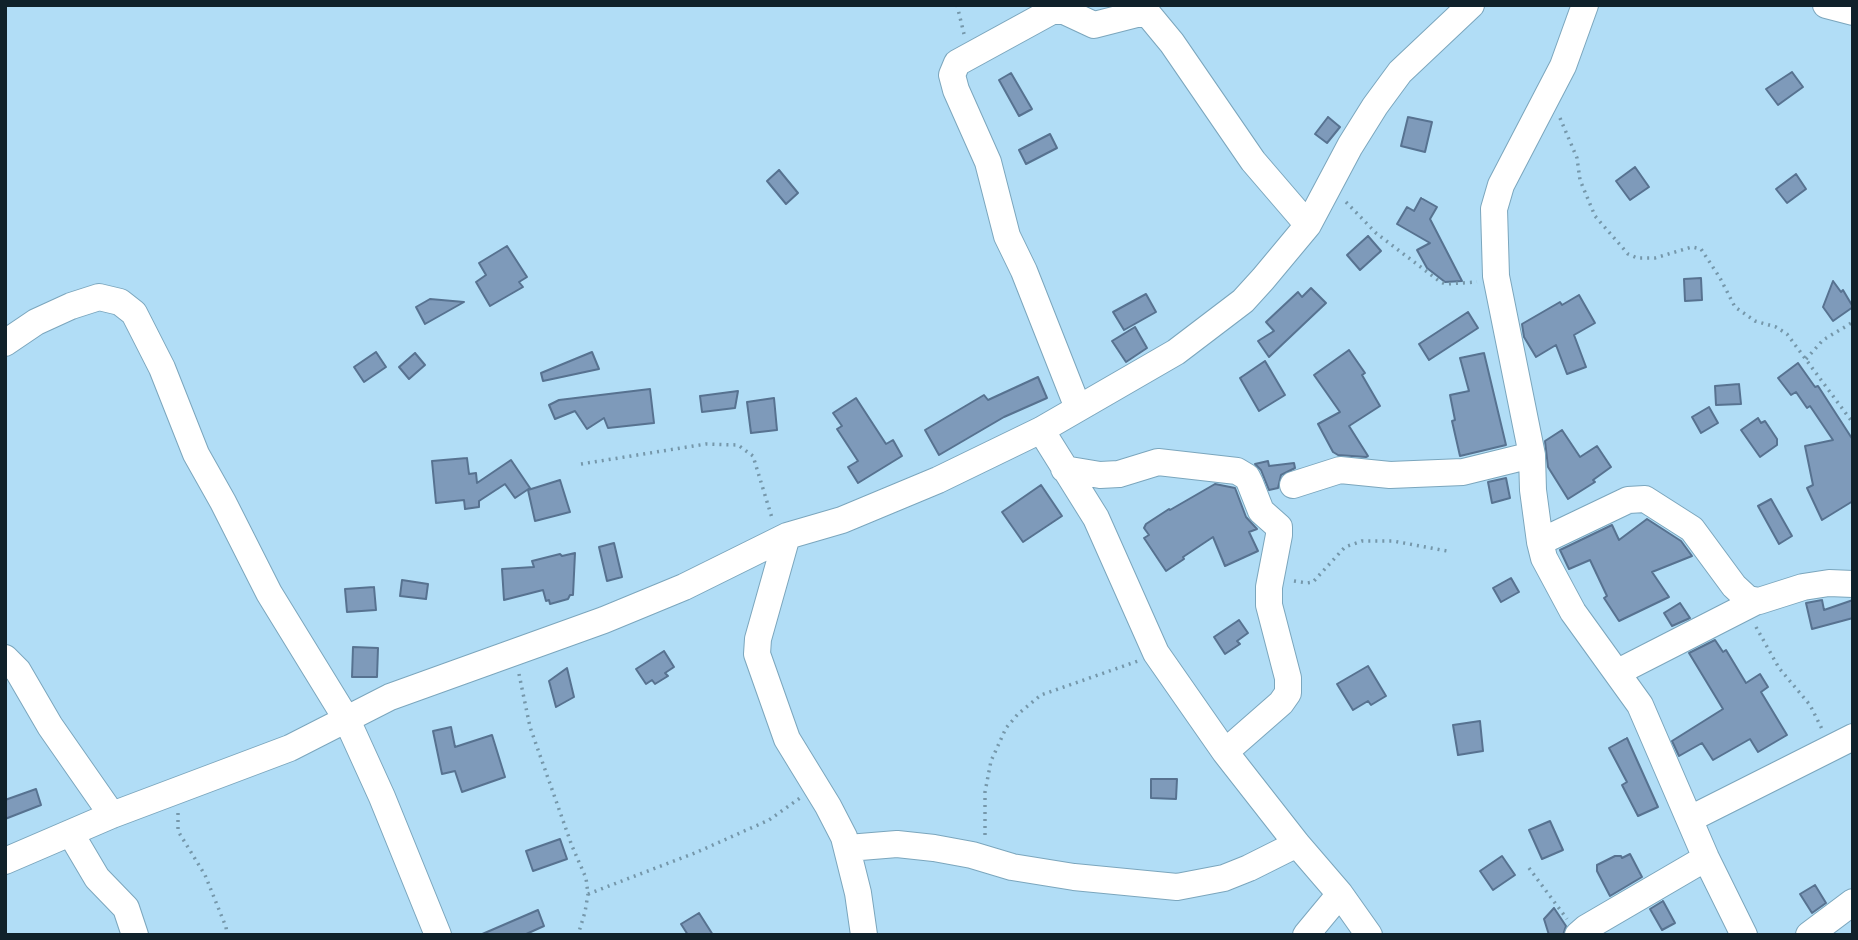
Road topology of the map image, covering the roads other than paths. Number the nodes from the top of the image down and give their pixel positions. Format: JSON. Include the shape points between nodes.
{"nodes":[{"id":1,"x":1471,"y":5,"type":"edge"},
{"id":2,"x":1585,"y":5,"type":"edge"},
{"id":3,"x":1826,"y":5,"type":"edge"},
{"id":4,"x":1853,"y":12,"type":"edge"},
{"id":5,"x":1308,"y":225,"type":"junction"},
{"id":6,"x":5,"y":343,"type":"edge"},
{"id":7,"x":1078,"y":408,"type":"junction"},
{"id":8,"x":1041,"y":430,"type":"junction"},
{"id":9,"x":1532,"y":454,"type":"junction"},
{"id":10,"x":1064,"y":468,"type":"junction"},
{"id":11,"x":1293,"y":485,"type":"dead end"},
{"id":12,"x":783,"y":538,"type":"junction"},
{"id":13,"x":1540,"y":542,"type":"junction"},
{"id":14,"x":1853,"y":584,"type":"edge"},
{"id":15,"x":1751,"y":604,"type":"junction"},
{"id":16,"x":5,"y":658,"type":"edge"},
{"id":17,"x":1618,"y":672,"type":"junction"},
{"id":18,"x":347,"y":720,"type":"junction"},
{"id":19,"x":1842,"y":742,"type":"edge"},
{"id":20,"x":1225,"y":752,"type":"junction"},
{"id":21,"x":112,"y":815,"type":"junction"},
{"id":22,"x":1690,"y":819,"type":"junction"},
{"id":23,"x":71,"y":834,"type":"junction"},
{"id":24,"x":1297,"y":844,"type":"junction"},
{"id":25,"x":848,"y":848,"type":"junction"},
{"id":26,"x":1706,"y":859,"type":"junction"},
{"id":27,"x":5,"y":860,"type":"edge"},
{"id":28,"x":1340,"y":894,"type":"junction"},
{"id":29,"x":1853,"y":902,"type":"edge"},
{"id":30,"x":132,"y":933,"type":"edge"},
{"id":31,"x":1578,"y":934,"type":"edge"},
{"id":32,"x":438,"y":935,"type":"edge"},
{"id":33,"x":864,"y":935,"type":"edge"},
{"id":34,"x":1306,"y":935,"type":"edge"},
{"id":35,"x":1369,"y":935,"type":"edge"},
{"id":36,"x":1744,"y":935,"type":"edge"},
{"id":37,"x":1809,"y":935,"type":"edge"}],
"edges":[{"from":1,"to":5,"type":"street","via":[[1400,72],[1350,146]]},
{"from":2,"to":9,"type":"street","via":[[1563,65],[1501,185],[1494,209],[1497,281]]},
{"from":3,"to":4,"type":"street"},
{"from":5,"to":7,"type":"street","via":[[1243,300],[1218,321],[1176,352]]},
{"from":5,"to":7,"type":"street","via":[[1253,161],[1148,14],[1094,25],[1064,11],[1052,11],[969,55],[952,75],[956,90],[988,162],[1007,236]]},
{"from":6,"to":18,"type":"street","via":[[36,322],[99,297],[120,302],[134,313],[196,454],[269,593]]},
{"from":7,"to":8,"type":"street"},
{"from":8,"to":10,"type":"street"},
{"from":8,"to":12,"type":"street","via":[[842,520]]},
{"from":9,"to":11,"type":"street","via":[[1463,472],[1390,475],[1340,470]]},
{"from":9,"to":13,"type":"street"},
{"from":10,"to":20,"type":"street","via":[[1096,518],[1156,653]]},
{"from":10,"to":20,"type":"street","via":[[1119,474],[1158,462],[1237,471],[1250,483],[1261,511],[1279,527],[1269,605],[1288,693]]},
{"from":12,"to":18,"type":"street","via":[[684,587],[390,697]]},
{"from":12,"to":25,"type":"street","via":[[757,654],[787,739]]},
{"from":13,"to":15,"type":"street","via":[[1628,500],[1645,499],[1692,529]]},
{"from":13,"to":17,"type":"street","via":[[1558,587]]},
{"from":14,"to":15,"type":"street","via":[[1802,587]]},
{"from":15,"to":17,"type":"street"},
{"from":16,"to":21,"type":"street"},
{"from":17,"to":22,"type":"street","via":[[1646,716]]},
{"from":18,"to":21,"type":"street","via":[[290,748]]},
{"from":18,"to":32,"type":"street"},
{"from":19,"to":22,"type":"street"},
{"from":20,"to":24,"type":"street"},
{"from":21,"to":23,"type":"street"},
{"from":22,"to":26,"type":"street"},
{"from":23,"to":27,"type":"street"},
{"from":23,"to":30,"type":"street","via":[[97,878],[126,908]]},
{"from":24,"to":25,"type":"street","via":[[1224,878],[1177,887],[1074,877],[934,848],[897,844]]},
{"from":24,"to":28,"type":"street"},
{"from":25,"to":33,"type":"street"},
{"from":26,"to":31,"type":"street"},
{"from":26,"to":36,"type":"street"},
{"from":28,"to":34,"type":"street"},
{"from":28,"to":35,"type":"street"},
{"from":29,"to":37,"type":"street"}]}
